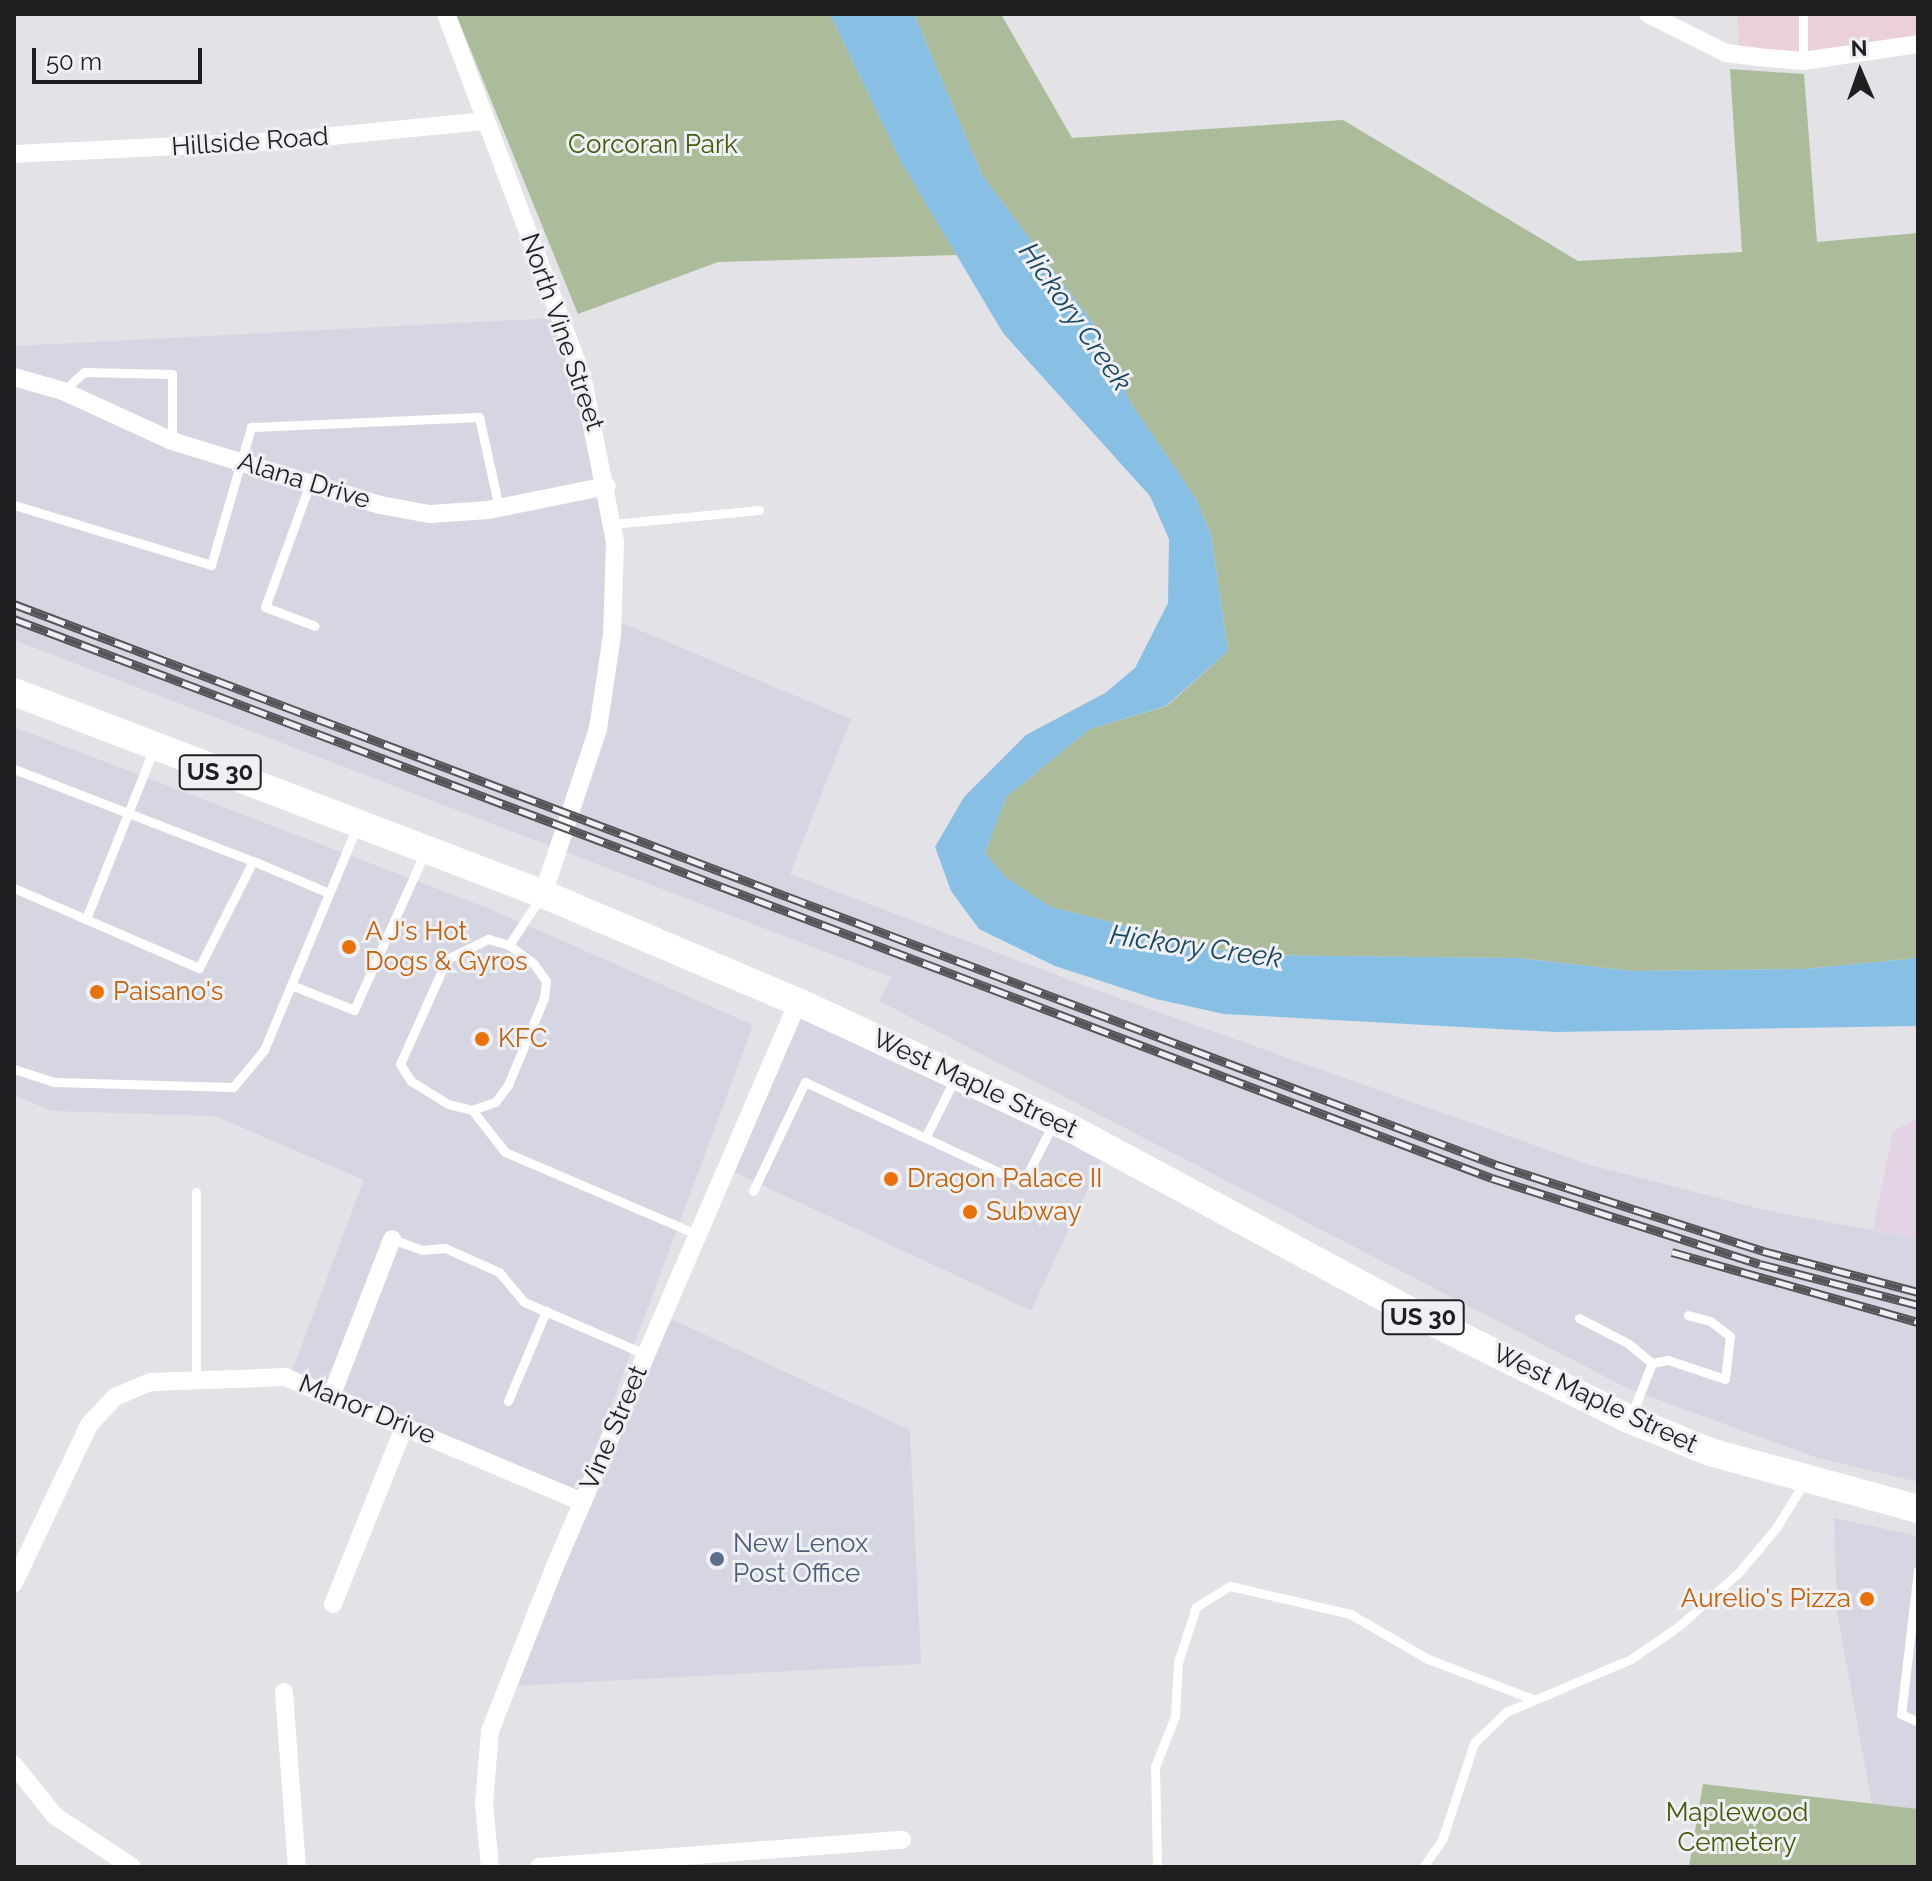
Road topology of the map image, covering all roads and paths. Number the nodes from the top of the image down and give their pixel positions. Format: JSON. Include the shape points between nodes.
{"nodes":[{"id":1,"x":446,"y":14,"type":"edge"},
{"id":2,"x":1648,"y":14,"type":"edge"},
{"id":3,"x":1803,"y":14,"type":"edge"},
{"id":4,"x":1918,"y":44,"type":"edge"},
{"id":5,"x":1803,"y":61,"type":"junction"},
{"id":6,"x":486,"y":121,"type":"junction"},
{"id":7,"x":14,"y":154,"type":"edge"},
{"id":8,"x":14,"y":377,"type":"edge"},
{"id":9,"x":63,"y":391,"type":"junction"},
{"id":10,"x":172,"y":441,"type":"junction"},
{"id":11,"x":244,"y":463,"type":"junction"},
{"id":12,"x":310,"y":483,"type":"junction"},
{"id":13,"x":607,"y":486,"type":"junction"},
{"id":14,"x":14,"y":505,"type":"edge"},
{"id":15,"x":499,"y":508,"type":"junction"},
{"id":16,"x":759,"y":510,"type":"dead end"},
{"id":17,"x":612,"y":524,"type":"junction"},
{"id":18,"x":315,"y":626,"type":"dead end"},
{"id":19,"x":14,"y":692,"type":"edge"},
{"id":20,"x":154,"y":746,"type":"junction"},
{"id":21,"x":14,"y":769,"type":"edge"},
{"id":22,"x":128,"y":813,"type":"junction"},
{"id":23,"x":358,"y":825,"type":"junction"},
{"id":24,"x":426,"y":850,"type":"junction"},
{"id":25,"x":253,"y":861,"type":"junction"},
{"id":26,"x":14,"y":888,"type":"edge"},
{"id":27,"x":329,"y":893,"type":"junction"},
{"id":28,"x":543,"y":894,"type":"junction"},
{"id":29,"x":86,"y":919,"type":"junction"},
{"id":30,"x":509,"y":945,"type":"junction"},
{"id":31,"x":291,"y":985,"type":"junction"},
{"id":32,"x":798,"y":1002,"type":"junction"},
{"id":33,"x":14,"y":1069,"type":"edge"},
{"id":34,"x":957,"y":1073,"type":"junction"},
{"id":35,"x":472,"y":1110,"type":"junction"},
{"id":36,"x":1055,"y":1120,"type":"junction"},
{"id":37,"x":925,"y":1138,"type":"junction"},
{"id":38,"x":753,"y":1191,"type":"dead end"},
{"id":39,"x":196,"y":1192,"type":"dead end"},
{"id":40,"x":696,"y":1234,"type":"junction"},
{"id":41,"x":392,"y":1239,"type":"joint"},
{"id":42,"x":546,"y":1311,"type":"junction"},
{"id":43,"x":1688,"y":1315,"type":"dead end"},
{"id":44,"x":1579,"y":1318,"type":"dead end"},
{"id":45,"x":645,"y":1354,"type":"junction"},
{"id":46,"x":1652,"y":1363,"type":"junction"},
{"id":47,"x":196,"y":1379,"type":"junction"},
{"id":48,"x":332,"y":1394,"type":"junction"},
{"id":49,"x":508,"y":1401,"type":"dead end"},
{"id":50,"x":1630,"y":1419,"type":"junction"},
{"id":51,"x":405,"y":1425,"type":"junction"},
{"id":52,"x":1805,"y":1481,"type":"junction"},
{"id":53,"x":583,"y":1502,"type":"junction"},
{"id":54,"x":1918,"y":1509,"type":"edge"},
{"id":55,"x":1918,"y":1570,"type":"edge"},
{"id":56,"x":14,"y":1583,"type":"edge"},
{"id":57,"x":333,"y":1604,"type":"dead end"},
{"id":58,"x":284,"y":1692,"type":"dead end"},
{"id":59,"x":1533,"y":1699,"type":"junction"},
{"id":60,"x":1918,"y":1722,"type":"edge"},
{"id":61,"x":14,"y":1765,"type":"edge"},
{"id":62,"x":902,"y":1840,"type":"dead end"},
{"id":63,"x":100,"y":1850,"type":"junction"},
{"id":64,"x":1422,"y":1866,"type":"edge"},
{"id":65,"x":90,"y":1867,"type":"edge"},
{"id":66,"x":132,"y":1867,"type":"edge"},
{"id":67,"x":297,"y":1867,"type":"edge"},
{"id":68,"x":490,"y":1867,"type":"edge"},
{"id":69,"x":539,"y":1867,"type":"edge"},
{"id":70,"x":1157,"y":1867,"type":"edge"}],
"edges":[{"from":1,"to":6,"type":"street","name":"North Vine Street"},
{"from":2,"to":5,"type":"street","via":[[1726,53]]},
{"from":3,"to":5,"type":"lane"},
{"from":4,"to":5,"type":"street"},
{"from":6,"to":7,"type":"street","name":"Hillside Road","via":[[281,141]]},
{"from":6,"to":13,"type":"street","name":"North Vine Street","via":[[582,375]]},
{"from":8,"to":9,"type":"street","name":"Alana Drive"},
{"from":9,"to":10,"type":"street","name":"Alana Drive"},
{"from":9,"to":10,"type":"lane","via":[[84,372],[172,374]]},
{"from":10,"to":11,"type":"street","name":"Alana Drive"},
{"from":11,"to":12,"type":"street","name":"Alana Drive"},
{"from":11,"to":14,"type":"lane","via":[[211,565]]},
{"from":11,"to":15,"type":"lane","via":[[251,427],[479,417]]},
{"from":12,"to":15,"type":"street","name":"Alana Drive","via":[[430,514]]},
{"from":12,"to":18,"type":"lane","via":[[265,607]]},
{"from":13,"to":15,"type":"street","name":"Alana Drive"},
{"from":13,"to":17,"type":"street","name":"North Vine Street"},
{"from":16,"to":17,"type":"lane"},
{"from":17,"to":28,"type":"street","name":"North Vine Street","via":[[615,588],[607,683],[598,729]]},
{"from":19,"to":20,"type":"main road","name":"West Maple Street","number":"US 30"},
{"from":20,"to":22,"type":"lane"},
{"from":20,"to":23,"type":"main road","name":"West Maple Street","number":"US 30"},
{"from":21,"to":22,"type":"lane"},
{"from":22,"to":25,"type":"lane"},
{"from":22,"to":29,"type":"lane"},
{"from":23,"to":24,"type":"main road","name":"West Maple Street","number":"US 30"},
{"from":23,"to":27,"type":"lane"},
{"from":24,"to":28,"type":"main road","name":"West Maple Street","number":"US 30"},
{"from":24,"to":31,"type":"lane","via":[[354,1010]]},
{"from":25,"to":27,"type":"lane"},
{"from":25,"to":29,"type":"lane","via":[[199,968]]},
{"from":26,"to":29,"type":"lane"},
{"from":27,"to":31,"type":"lane"},
{"from":28,"to":30,"type":"lane"},
{"from":28,"to":32,"type":"main road","name":"West Maple Street","number":"US 30"},
{"from":30,"to":35,"type":"lane","via":[[546,981],[544,998],[508,1085],[495,1102]]},
{"from":30,"to":35,"type":"lane","via":[[488,939],[447,959],[400,1064],[411,1081],[448,1104]]},
{"from":31,"to":33,"type":"lane","via":[[264,1050],[233,1087],[54,1082]]},
{"from":32,"to":34,"type":"main road","name":"West Maple Street","number":"US 30"},
{"from":32,"to":40,"type":"street","name":"Vine Street"},
{"from":34,"to":36,"type":"main road","name":"West Maple Street","number":"US 30"},
{"from":34,"to":37,"type":"lane"},
{"from":35,"to":40,"type":"lane","via":[[505,1152]]},
{"from":36,"to":37,"type":"lane","via":[[1023,1183]]},
{"from":36,"to":50,"type":"main road","name":"West Maple Street","number":"US 30","via":[[1410,1311]]},
{"from":37,"to":38,"type":"lane","via":[[805,1082]]},
{"from":39,"to":47,"type":"lane"},
{"from":40,"to":45,"type":"street","name":"Vine Street"},
{"from":41,"to":42,"type":"lane","via":[[422,1250],[445,1248],[499,1272],[524,1302]]},
{"from":41,"to":48,"type":"street"},
{"from":42,"to":45,"type":"lane"},
{"from":42,"to":49,"type":"lane"},
{"from":43,"to":46,"type":"lane","via":[[1710,1321],[1730,1336],[1725,1379],[1668,1360]]},
{"from":44,"to":46,"type":"lane","via":[[1629,1344]]},
{"from":45,"to":53,"type":"street","name":"Vine Street"},
{"from":46,"to":50,"type":"lane"},
{"from":47,"to":48,"type":"street","name":"Manor Drive","via":[[285,1377]]},
{"from":47,"to":56,"type":"street","name":"Manor Drive","via":[[151,1382],[115,1397],[89,1425]]},
{"from":48,"to":51,"type":"street","name":"Manor Drive"},
{"from":50,"to":52,"type":"main road","name":"West Maple Street","number":"US 30","via":[[1710,1452]]},
{"from":51,"to":53,"type":"street","name":"Manor Drive"},
{"from":51,"to":57,"type":"street"},
{"from":52,"to":54,"type":"main road","name":"West Maple Street","number":"US 30"},
{"from":52,"to":59,"type":"lane","via":[[1776,1528],[1739,1572],[1679,1626],[1631,1659]]},
{"from":53,"to":68,"type":"street","name":"Vine Street","via":[[490,1731],[484,1803]]},
{"from":55,"to":60,"type":"lane","via":[[1901,1714]]},
{"from":58,"to":67,"type":"street"},
{"from":59,"to":64,"type":"lane","via":[[1506,1712],[1474,1743],[1442,1840]]},
{"from":59,"to":70,"type":"lane","via":[[1428,1659],[1350,1614],[1230,1586],[1196,1607],[1178,1662],[1175,1716],[1155,1767]]},
{"from":61,"to":63,"type":"street","via":[[55,1816]]},
{"from":62,"to":69,"type":"street"},
{"from":63,"to":65,"type":"street"},
{"from":63,"to":66,"type":"street"}]}
